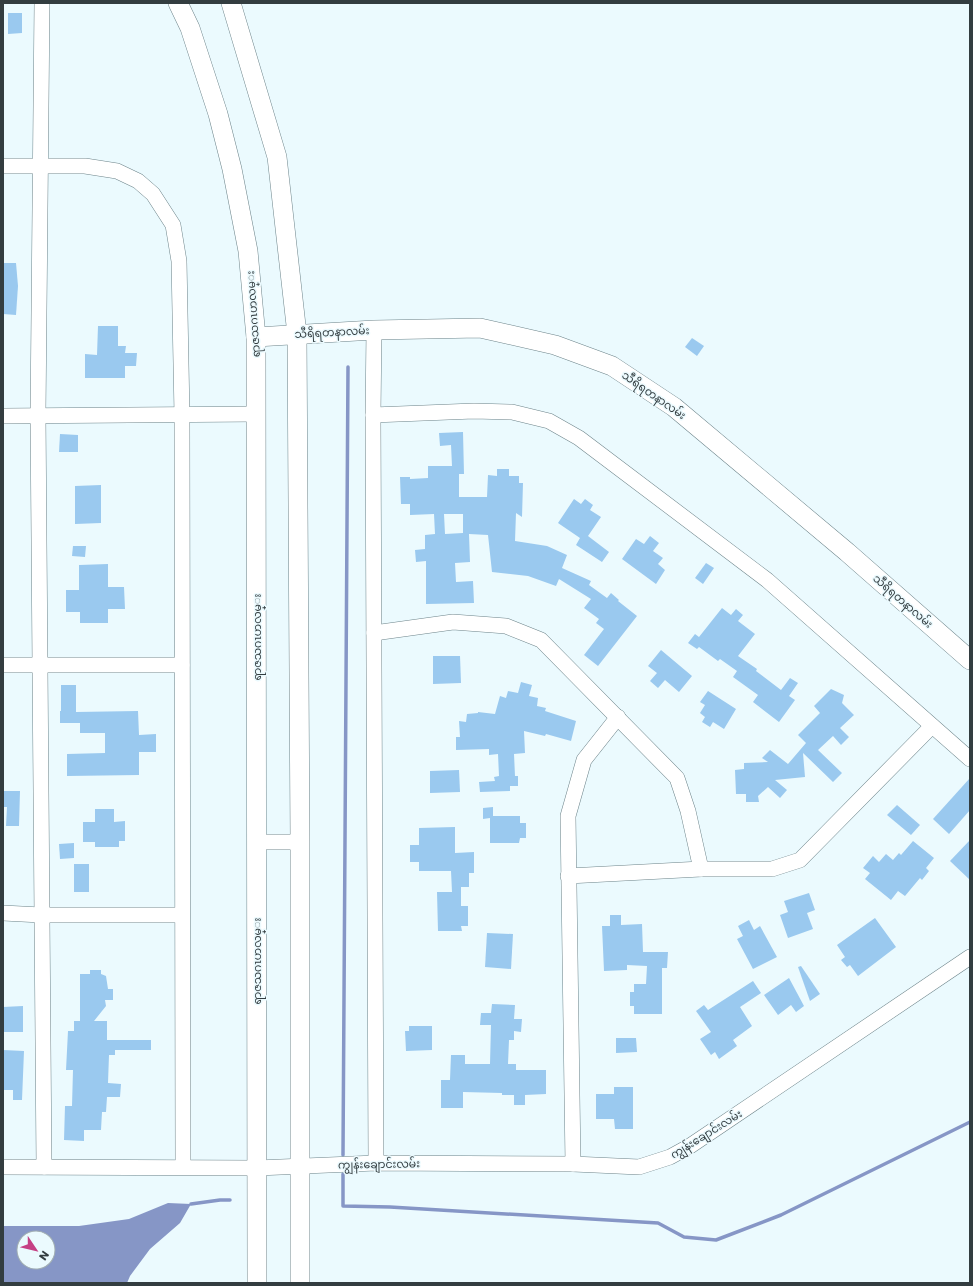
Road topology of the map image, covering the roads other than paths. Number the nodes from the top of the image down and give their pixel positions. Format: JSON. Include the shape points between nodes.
{"nodes":[{"id":1,"x":42,"y":3,"type":"edge"},
{"id":2,"x":178,"y":3,"type":"edge"},
{"id":3,"x":231,"y":3,"type":"edge"},
{"id":4,"x":3,"y":166,"type":"edge"},
{"id":5,"x":40,"y":166,"type":"junction"},
{"id":6,"x":374,"y":330,"type":"junction"},
{"id":7,"x":297,"y":334,"type":"junction"},
{"id":8,"x":256,"y":337,"type":"junction"},
{"id":9,"x":256,"y":414,"type":"junction"},
{"id":10,"x":38,"y":415,"type":"junction"},
{"id":11,"x":182,"y":415,"type":"junction"},
{"id":12,"x":373,"y":415,"type":"junction"},
{"id":13,"x":3,"y":416,"type":"edge"},
{"id":14,"x":374,"y":633,"type":"junction"},
{"id":15,"x":970,"y":660,"type":"edge"},
{"id":16,"x":3,"y":665,"type":"edge"},
{"id":17,"x":40,"y":665,"type":"junction"},
{"id":18,"x":182,"y":665,"type":"junction"},
{"id":19,"x":618,"y":717,"type":"junction"},
{"id":20,"x":932,"y":726,"type":"junction"},
{"id":21,"x":970,"y":759,"type":"edge"},
{"id":22,"x":257,"y":842,"type":"junction"},
{"id":23,"x":300,"y":842,"type":"junction"},
{"id":24,"x":701,"y":869,"type":"junction"},
{"id":25,"x":568,"y":876,"type":"junction"},
{"id":26,"x":3,"y":913,"type":"edge"},
{"id":27,"x":182,"y":914,"type":"junction"},
{"id":28,"x":41,"y":915,"type":"junction"},
{"id":29,"x":970,"y":957,"type":"edge"},
{"id":30,"x":376,"y":1163,"type":"junction"},
{"id":31,"x":573,"y":1164,"type":"junction"},
{"id":32,"x":3,"y":1167,"type":"edge"},
{"id":33,"x":44,"y":1167,"type":"junction"},
{"id":34,"x":183,"y":1167,"type":"junction"},
{"id":35,"x":301,"y":1167,"type":"junction"},
{"id":36,"x":257,"y":1168,"type":"junction"},
{"id":37,"x":258,"y":1283,"type":"edge"},
{"id":38,"x":300,"y":1283,"type":"edge"}],
"edges":[{"from":1,"to":5,"type":"street"},
{"from":2,"to":8,"type":"main road","name":"ရာဇသဂၤဟလမ္း","via":[[190,28],[218,114],[232,169],[248,251]]},
{"from":3,"to":7,"type":"main road","via":[[277,157]]},
{"from":4,"to":5,"type":"street"},
{"from":5,"to":10,"type":"street"},
{"from":5,"to":11,"type":"street","via":[[85,166],[117,171],[138,181],[153,194],[173,225],[179,261]]},
{"from":6,"to":7,"type":"main road","name":"သီရိရတနာလမ်း"},
{"from":6,"to":12,"type":"street"},
{"from":6,"to":15,"type":"main road","name":"သီရိရတနာလမ်း","via":[[480,328],[555,345],[612,366],[674,407],[847,552]]},
{"from":7,"to":8,"type":"main road","name":"သီရိရတနာလမ်း"},
{"from":7,"to":23,"type":"main road"},
{"from":8,"to":9,"type":"main road","name":"ရာဇသဂၤဟလမ္း"},
{"from":9,"to":11,"type":"street"},
{"from":9,"to":22,"type":"main road","name":"ရာဇသဂၤဟလမ္း"},
{"from":10,"to":11,"type":"street"},
{"from":10,"to":13,"type":"street"},
{"from":10,"to":17,"type":"street"},
{"from":11,"to":18,"type":"street"},
{"from":12,"to":14,"type":"street"},
{"from":12,"to":20,"type":"street","via":[[512,412],[548,421],[573,434],[767,580]]},
{"from":14,"to":19,"type":"street","via":[[453,622],[506,626],[541,640]]},
{"from":14,"to":30,"type":"street"},
{"from":16,"to":17,"type":"street"},
{"from":17,"to":18,"type":"street"},
{"from":17,"to":28,"type":"street"},
{"from":18,"to":27,"type":"street"},
{"from":19,"to":24,"type":"street","via":[[677,778],[688,811]]},
{"from":19,"to":25,"type":"street","via":[[584,760],[568,816]]},
{"from":20,"to":21,"type":"street"},
{"from":20,"to":24,"type":"street","via":[[800,860],[772,869]]},
{"from":22,"to":23,"type":"street"},
{"from":22,"to":36,"type":"main road","name":"ရာဇသဂၤဟလမ္း"},
{"from":23,"to":35,"type":"main road"},
{"from":24,"to":25,"type":"street"},
{"from":25,"to":31,"type":"street"},
{"from":26,"to":28,"type":"street"},
{"from":27,"to":28,"type":"street"},
{"from":27,"to":34,"type":"street"},
{"from":28,"to":33,"type":"street"},
{"from":29,"to":31,"type":"street","name":"ကျွန်းချောင်းလမ်း","via":[[670,1158],[638,1167]]},
{"from":30,"to":31,"type":"street","name":"ကျွန်းချောင်းလမ်း"},
{"from":30,"to":35,"type":"street","name":"ကျွန်းချောင်းလမ်း"},
{"from":32,"to":33,"type":"street","name":"ကျွန်းချောင်းလမ်း"},
{"from":33,"to":34,"type":"street","name":"ကျွန်းချောင်းလမ်း"},
{"from":34,"to":36,"type":"street","name":"ကျွန်းချောင်းလမ်း"},
{"from":35,"to":36,"type":"street","name":"ကျွန်းချောင်းလမ်း"},
{"from":35,"to":38,"type":"main road"},
{"from":36,"to":37,"type":"main road","name":"ရာဇသဂၤဟလမ္း"}]}
